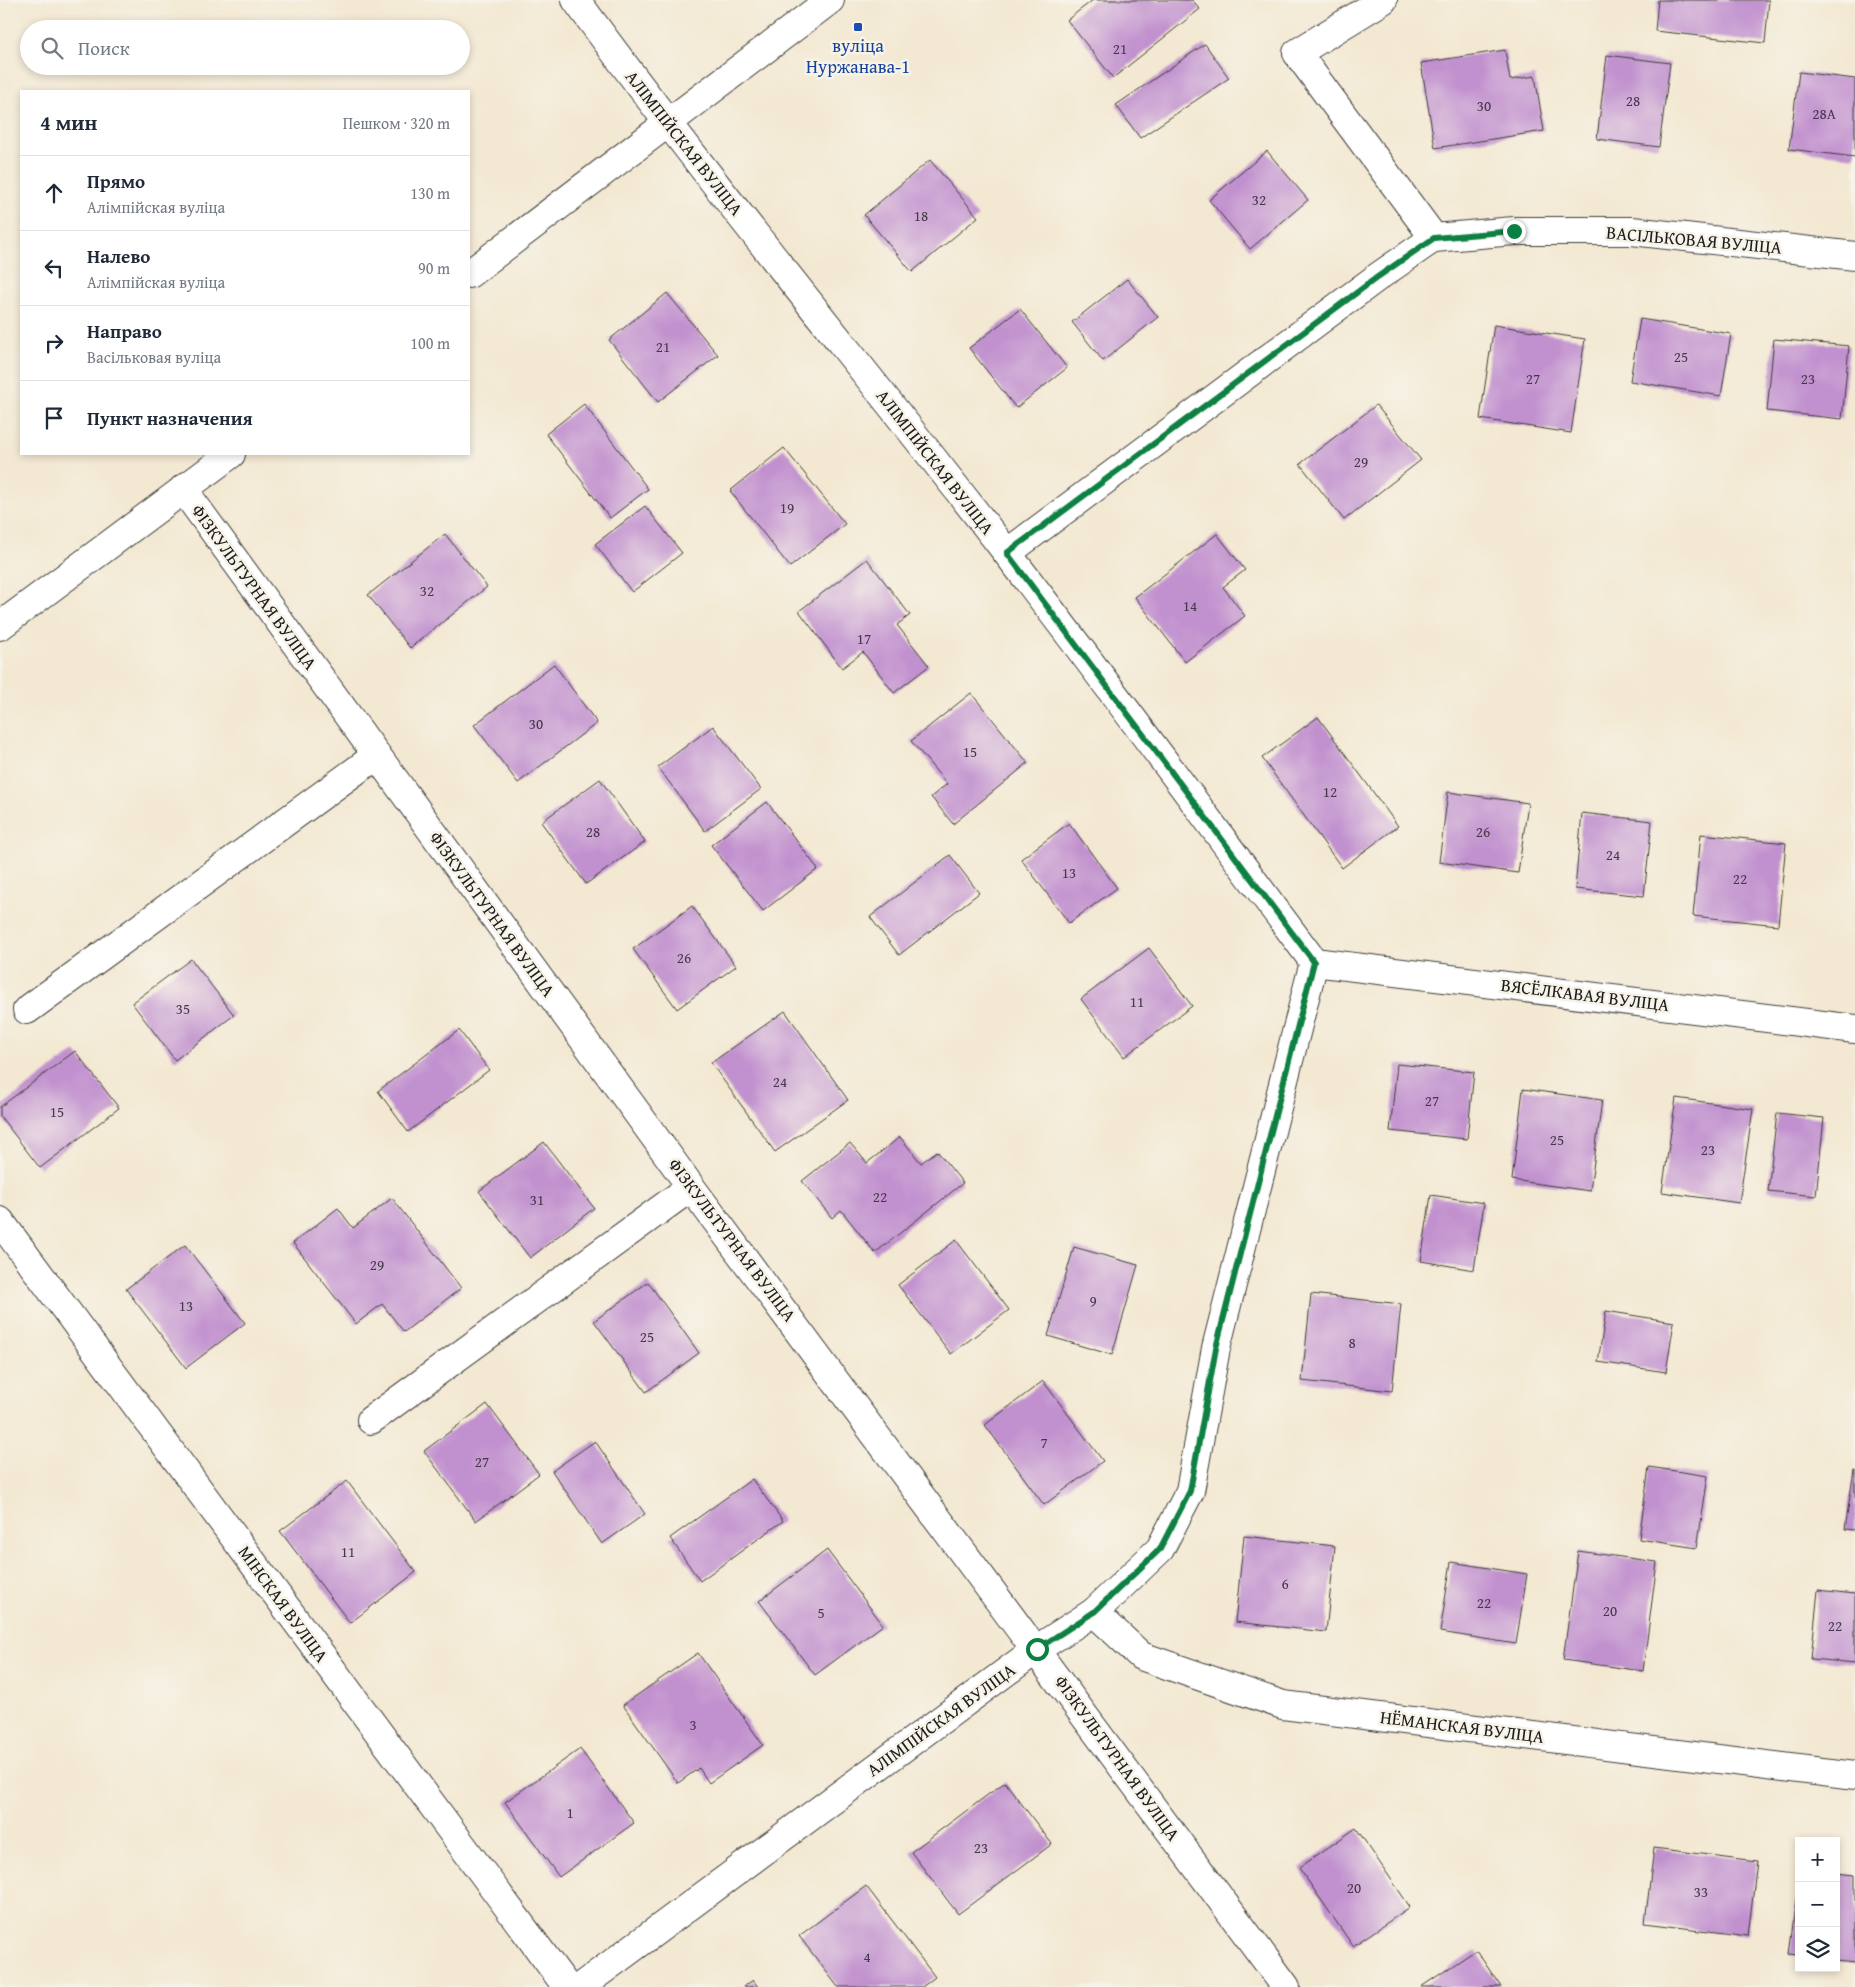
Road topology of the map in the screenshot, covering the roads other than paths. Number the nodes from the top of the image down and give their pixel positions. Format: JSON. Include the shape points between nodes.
{"nodes":[{"id":1,"x":576,"y":0,"type":"edge"},
{"id":2,"x":830,"y":0,"type":"edge"},
{"id":3,"x":1383,"y":0,"type":"edge"},
{"id":4,"x":668,"y":122,"type":"junction"},
{"id":5,"x":1434,"y":238,"type":"junction"},
{"id":6,"x":1855,"y":256,"type":"edge"},
{"id":7,"x":470,"y":273,"type":"edge"},
{"id":8,"x":230,"y":455,"type":"edge"},
{"id":9,"x":184,"y":489,"type":"junction"},
{"id":10,"x":1007,"y":553,"type":"junction"},
{"id":11,"x":0,"y":626,"type":"edge"},
{"id":12,"x":376,"y":756,"type":"junction"},
{"id":13,"x":1314,"y":962,"type":"junction"},
{"id":14,"x":27,"y":1010,"type":"dead end"},
{"id":15,"x":1855,"y":1029,"type":"edge"},
{"id":16,"x":692,"y":1187,"type":"junction"},
{"id":17,"x":0,"y":1220,"type":"edge"},
{"id":18,"x":371,"y":1420,"type":"dead end"},
{"id":19,"x":1094,"y":1612,"type":"junction"},
{"id":20,"x":1037,"y":1649,"type":"junction"},
{"id":21,"x":1855,"y":1776,"type":"edge"},
{"id":22,"x":567,"y":1987,"type":"edge"},
{"id":23,"x":580,"y":1987,"type":"edge"},
{"id":24,"x":1286,"y":1987,"type":"edge"}],
"edges":[{"from":1,"to":4,"type":"street","name":"АЛІМПІЙСКАЯ ВУЛІЦА"},
{"from":2,"to":4,"type":"street"},
{"from":3,"to":5,"type":"street","via":[[1297,53]]},
{"from":4,"to":7,"type":"street"},
{"from":4,"to":10,"type":"street","name":"АЛІМПІЙСКАЯ ВУЛІЦА"},
{"from":5,"to":6,"type":"street","name":"ВАСІЛЬКОВАЯ ВУЛІЦА","via":[[1514,231],[1632,231]]},
{"from":5,"to":10,"type":"street","name":"ВАСІЛЬКОВАЯ ВУЛІЦА"},
{"from":8,"to":9,"type":"street"},
{"from":9,"to":11,"type":"street"},
{"from":9,"to":12,"type":"street","name":"ФІЗКУЛЬТУРНАЯ ВУЛІЦА"},
{"from":10,"to":13,"type":"street","name":"АЛІМПІЙСКАЯ ВУЛІЦА"},
{"from":12,"to":14,"type":"street"},
{"from":12,"to":16,"type":"street","name":"ФІЗКУЛЬТУРНАЯ ВУЛІЦА"},
{"from":13,"to":15,"type":"street","name":"ВЯСЁЛКАВАЯ ВУЛІЦА"},
{"from":13,"to":19,"type":"street","name":"АЛІМПІЙСКАЯ ВУЛІЦА","via":[[1216,1348],[1190,1491],[1160,1549]]},
{"from":16,"to":18,"type":"street"},
{"from":16,"to":20,"type":"street","name":"ФІЗКУЛЬТУРНАЯ ВУЛІЦА"},
{"from":17,"to":22,"type":"street","name":"МІНСКАЯ ВУЛІЦА"},
{"from":19,"to":20,"type":"street","name":"АЛІМПІЙСКАЯ ВУЛІЦА"},
{"from":19,"to":21,"type":"street","name":"НЁМАНСКАЯ ВУЛІЦА","via":[[1141,1656],[1283,1705]]},
{"from":20,"to":23,"type":"street","name":"АЛІМПІЙСКАЯ ВУЛІЦА"},
{"from":20,"to":24,"type":"street","name":"ФІЗКУЛЬТУРНАЯ ВУЛІЦА"}]}
